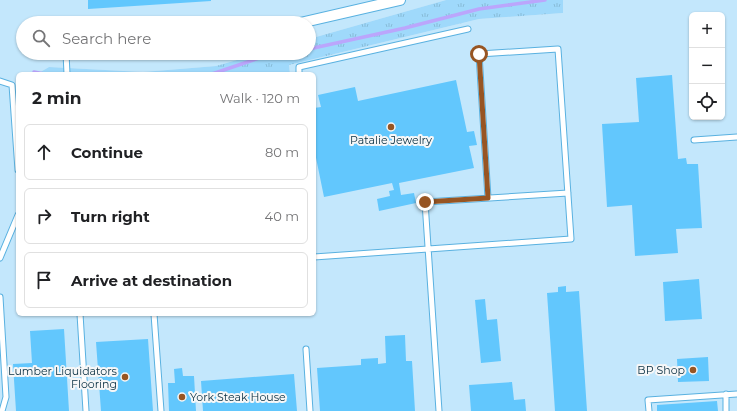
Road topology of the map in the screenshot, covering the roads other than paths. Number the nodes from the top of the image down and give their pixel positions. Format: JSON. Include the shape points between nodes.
{"nodes":[{"id":1,"x":400,"y":0,"type":"edge"},
{"id":2,"x":316,"y":19,"type":"edge"},
{"id":3,"x":468,"y":29,"type":"dead end"},
{"id":4,"x":66,"y":60,"type":"edge"},
{"id":5,"x":67,"y":72,"type":"edge"},
{"id":6,"x":299,"y":72,"type":"edge"},
{"id":7,"x":0,"y":81,"type":"edge"},
{"id":8,"x":737,"y":137,"type":"edge"},
{"id":9,"x":694,"y":140,"type":"dead end"},
{"id":10,"x":16,"y":141,"type":"edge"},
{"id":11,"x":568,"y":193,"type":"junction"},
{"id":12,"x":488,"y":198,"type":"junction"},
{"id":13,"x":16,"y":220,"type":"edge"},
{"id":14,"x":428,"y":249,"type":"junction"},
{"id":15,"x":316,"y":257,"type":"edge"},
{"id":16,"x":0,"y":258,"type":"edge"},
{"id":17,"x":0,"y":297,"type":"edge"},
{"id":18,"x":80,"y":316,"type":"edge"},
{"id":19,"x":154,"y":316,"type":"edge"},
{"id":20,"x":306,"y":349,"type":"dead end"},
{"id":21,"x":726,"y":394,"type":"junction"},
{"id":22,"x":737,"y":394,"type":"edge"},
{"id":23,"x":2,"y":411,"type":"edge"},
{"id":24,"x":86,"y":411,"type":"edge"},
{"id":25,"x":161,"y":411,"type":"edge"},
{"id":26,"x":310,"y":411,"type":"edge"},
{"id":27,"x":439,"y":411,"type":"edge"},
{"id":28,"x":649,"y":411,"type":"edge"},
{"id":29,"x":726,"y":411,"type":"edge"}],
"edges":[{"from":1,"to":2,"type":"street"},
{"from":3,"to":6,"type":"lane","via":[[299,67]]},
{"from":4,"to":5,"type":"lane"},
{"from":7,"to":10,"type":"lane","via":[[12,84]]},
{"from":8,"to":9,"type":"lane"},
{"from":11,"to":12,"type":"lane"},
{"from":11,"to":12,"type":"lane","via":[[558,49],[479,54]]},
{"from":11,"to":14,"type":"lane","via":[[571,239]]},
{"from":12,"to":14,"type":"lane","via":[[425,202]]},
{"from":13,"to":16,"type":"lane"},
{"from":14,"to":15,"type":"lane"},
{"from":14,"to":27,"type":"lane"},
{"from":17,"to":23,"type":"lane","via":[[6,397]]},
{"from":18,"to":24,"type":"lane"},
{"from":19,"to":25,"type":"lane"},
{"from":20,"to":26,"type":"lane"},
{"from":21,"to":22,"type":"lane"},
{"from":21,"to":28,"type":"lane","via":[[648,400]]},
{"from":21,"to":29,"type":"lane"}]}
